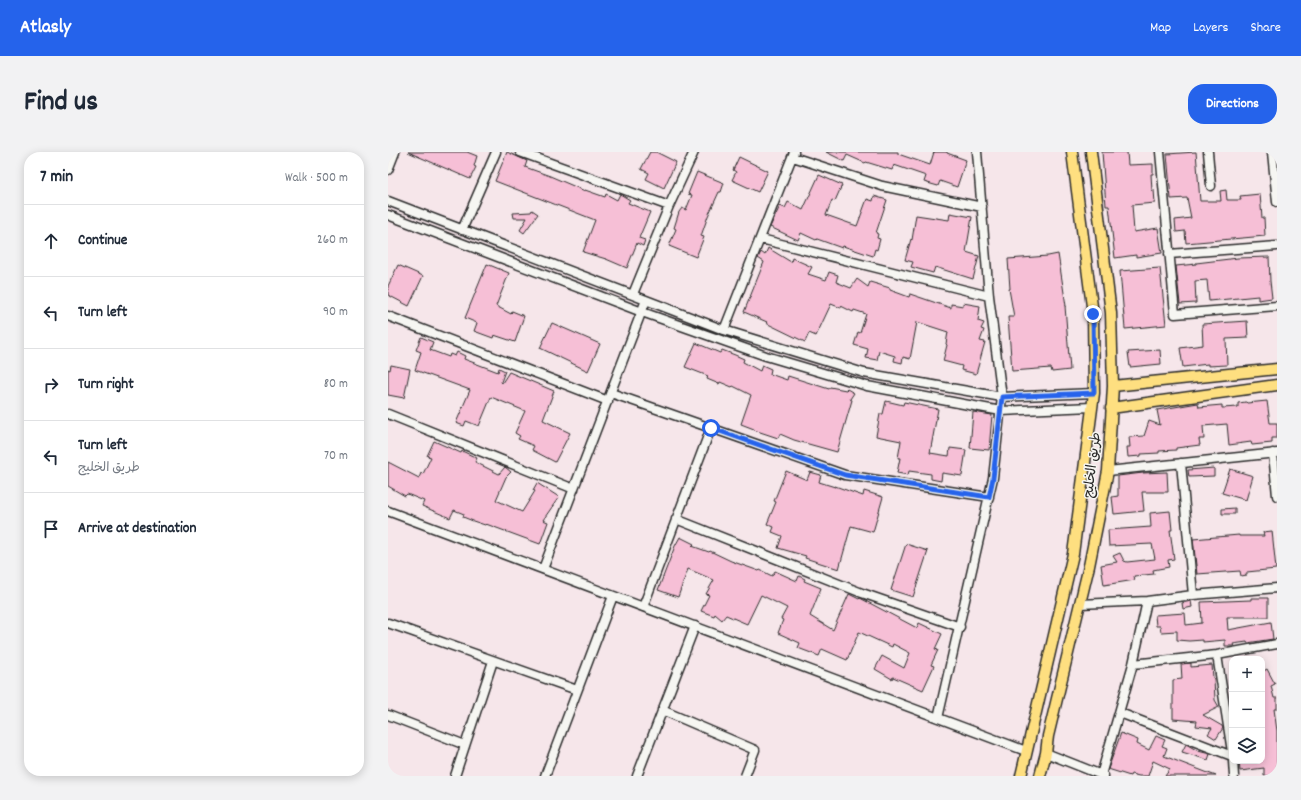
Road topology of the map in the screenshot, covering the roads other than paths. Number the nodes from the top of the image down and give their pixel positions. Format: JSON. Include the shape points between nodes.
{"nodes":[{"id":1,"x":395,"y":152,"type":"edge"},
{"id":2,"x":496,"y":152,"type":"edge"},
{"id":3,"x":520,"y":152,"type":"edge"},
{"id":4,"x":694,"y":152,"type":"edge"},
{"id":5,"x":977,"y":152,"type":"edge"},
{"id":6,"x":1072,"y":152,"type":"edge"},
{"id":7,"x":1091,"y":152,"type":"edge"},
{"id":8,"x":1160,"y":152,"type":"edge"},
{"id":9,"x":1208,"y":152,"type":"edge"},
{"id":10,"x":1272,"y":152,"type":"edge"},
{"id":11,"x":794,"y":155,"type":"edge"},
{"id":12,"x":388,"y":170,"type":"edge"},
{"id":13,"x":1211,"y":186,"type":"dead end"},
{"id":14,"x":388,"y":201,"type":"edge"},
{"id":15,"x":1277,"y":202,"type":"edge"},
{"id":16,"x":669,"y":206,"type":"junction"},
{"id":17,"x":982,"y":207,"type":"junction"},
{"id":18,"x":388,"y":215,"type":"edge"},
{"id":19,"x":462,"y":230,"type":"junction"},
{"id":20,"x":761,"y":239,"type":"junction"},
{"id":21,"x":1277,"y":246,"type":"edge"},
{"id":22,"x":1169,"y":254,"type":"junction"},
{"id":23,"x":633,"y":294,"type":"junction"},
{"id":24,"x":989,"y":296,"type":"junction"},
{"id":25,"x":646,"y":300,"type":"junction"},
{"id":26,"x":1277,"y":306,"type":"edge"},
{"id":27,"x":642,"y":312,"type":"junction"},
{"id":28,"x":388,"y":316,"type":"edge"},
{"id":29,"x":724,"y":330,"type":"junction"},
{"id":30,"x":1277,"y":369,"type":"edge"},
{"id":31,"x":1277,"y":385,"type":"edge"},
{"id":32,"x":1113,"y":386,"type":"junction"},
{"id":33,"x":1094,"y":393,"type":"junction"},
{"id":34,"x":609,"y":397,"type":"junction"},
{"id":35,"x":1002,"y":397,"type":"junction"},
{"id":36,"x":1092,"y":407,"type":"junction"},
{"id":37,"x":1111,"y":408,"type":"junction"},
{"id":38,"x":1001,"y":411,"type":"junction"},
{"id":39,"x":388,"y":414,"type":"edge"},
{"id":40,"x":711,"y":428,"type":"junction"},
{"id":41,"x":1275,"y":453,"type":"edge"},
{"id":42,"x":1181,"y":463,"type":"junction"},
{"id":43,"x":1108,"y":471,"type":"junction"},
{"id":44,"x":574,"y":489,"type":"junction"},
{"id":45,"x":1277,"y":496,"type":"edge"},
{"id":46,"x":989,"y":497,"type":"junction"},
{"id":47,"x":388,"y":511,"type":"edge"},
{"id":48,"x":676,"y":519,"type":"junction"},
{"id":49,"x":543,"y":569,"type":"junction"},
{"id":50,"x":1277,"y":588,"type":"edge"},
{"id":51,"x":1193,"y":595,"type":"junction"},
{"id":52,"x":613,"y":596,"type":"junction"},
{"id":53,"x":1147,"y":601,"type":"junction"},
{"id":54,"x":1080,"y":604,"type":"junction"},
{"id":55,"x":643,"y":607,"type":"junction"},
{"id":56,"x":388,"y":623,"type":"edge"},
{"id":57,"x":695,"y":626,"type":"junction"},
{"id":58,"x":960,"y":627,"type":"junction"},
{"id":59,"x":1277,"y":644,"type":"edge"},
{"id":60,"x":1217,"y":655,"type":"junction"},
{"id":61,"x":493,"y":660,"type":"junction"},
{"id":62,"x":1132,"y":664,"type":"junction"},
{"id":63,"x":577,"y":690,"type":"junction"},
{"id":64,"x":662,"y":710,"type":"junction"},
{"id":65,"x":1120,"y":713,"type":"junction"},
{"id":66,"x":388,"y":715,"type":"edge"},
{"id":67,"x":938,"y":718,"type":"junction"},
{"id":68,"x":1229,"y":733,"type":"edge"},
{"id":69,"x":465,"y":745,"type":"junction"},
{"id":70,"x":1026,"y":751,"type":"junction"},
{"id":71,"x":1046,"y":753,"type":"junction"},
{"id":72,"x":1229,"y":755,"type":"edge"},
{"id":73,"x":1233,"y":764,"type":"edge"},
{"id":74,"x":455,"y":776,"type":"edge"},
{"id":75,"x":545,"y":776,"type":"edge"},
{"id":76,"x":637,"y":776,"type":"edge"},
{"id":77,"x":745,"y":776,"type":"edge"},
{"id":78,"x":1021,"y":776,"type":"edge"},
{"id":79,"x":1040,"y":776,"type":"edge"},
{"id":80,"x":1103,"y":776,"type":"edge"},
{"id":81,"x":1234,"y":776,"type":"edge"}],
"edges":[{"from":1,"to":12,"type":"street"},
{"from":2,"to":19,"type":"street"},
{"from":3,"to":16,"type":"street"},
{"from":4,"to":16,"type":"street"},
{"from":5,"to":17,"type":"street"},
{"from":6,"to":33,"type":"main road","name":"طريق الخليج","via":[[1093,314]]},
{"from":7,"to":32,"type":"main road","name":"طريق الخليج","via":[[1111,313]]},
{"from":8,"to":22,"type":"street"},
{"from":9,"to":13,"type":"street"},
{"from":10,"to":15,"type":"street"},
{"from":11,"to":17,"type":"street","via":[[882,186]]},
{"from":11,"to":20,"type":"street"},
{"from":14,"to":19,"type":"street"},
{"from":16,"to":23,"type":"street"},
{"from":17,"to":24,"type":"street"},
{"from":18,"to":27,"type":"street"},
{"from":19,"to":23,"type":"street"},
{"from":20,"to":24,"type":"street"},
{"from":20,"to":29,"type":"street"},
{"from":21,"to":22,"type":"street"},
{"from":22,"to":26,"type":"street","via":[[1175,314]]},
{"from":23,"to":25,"type":"street"},
{"from":24,"to":35,"type":"street"},
{"from":25,"to":27,"type":"street"},
{"from":25,"to":29,"type":"street"},
{"from":27,"to":34,"type":"street"},
{"from":27,"to":38,"type":"street","via":[[766,356],[867,386]]},
{"from":28,"to":34,"type":"street"},
{"from":29,"to":35,"type":"street","via":[[864,373]]},
{"from":30,"to":32,"type":"main road"},
{"from":31,"to":37,"type":"main road"},
{"from":32,"to":37,"type":"main road","name":"طريق الخليج"},
{"from":33,"to":35,"type":"street"},
{"from":33,"to":36,"type":"main road","name":"طريق الخليج"},
{"from":34,"to":40,"type":"street"},
{"from":34,"to":44,"type":"street"},
{"from":35,"to":38,"type":"street"},
{"from":36,"to":38,"type":"street"},
{"from":36,"to":70,"type":"main road","name":"طريق الخليج","via":[[1073,554]]},
{"from":37,"to":43,"type":"main road","name":"طريق الخليج"},
{"from":38,"to":46,"type":"street"},
{"from":39,"to":44,"type":"street"},
{"from":40,"to":46,"type":"street","via":[[845,475]]},
{"from":40,"to":48,"type":"street"},
{"from":41,"to":42,"type":"street"},
{"from":41,"to":45,"type":"street"},
{"from":42,"to":43,"type":"street"},
{"from":42,"to":51,"type":"street"},
{"from":43,"to":54,"type":"main road","name":"طريق الخليج"},
{"from":44,"to":49,"type":"street"},
{"from":46,"to":58,"type":"street"},
{"from":47,"to":49,"type":"street"},
{"from":48,"to":55,"type":"street"},
{"from":48,"to":58,"type":"street","via":[[862,593]]},
{"from":49,"to":52,"type":"street"},
{"from":50,"to":51,"type":"street"},
{"from":51,"to":53,"type":"street"},
{"from":52,"to":55,"type":"street"},
{"from":52,"to":63,"type":"street"},
{"from":53,"to":54,"type":"street"},
{"from":53,"to":62,"type":"street"},
{"from":54,"to":71,"type":"main road","name":"طريق الخليج"},
{"from":55,"to":57,"type":"street"},
{"from":56,"to":61,"type":"street"},
{"from":57,"to":64,"type":"street"},
{"from":57,"to":67,"type":"street"},
{"from":58,"to":67,"type":"street"},
{"from":59,"to":60,"type":"street"},
{"from":60,"to":62,"type":"street"},
{"from":60,"to":68,"type":"street"},
{"from":61,"to":63,"type":"street"},
{"from":61,"to":69,"type":"street"},
{"from":62,"to":65,"type":"street"},
{"from":63,"to":75,"type":"street"},
{"from":64,"to":76,"type":"street"},
{"from":64,"to":77,"type":"street","via":[[755,750]]},
{"from":65,"to":72,"type":"street"},
{"from":65,"to":80,"type":"street"},
{"from":66,"to":69,"type":"street"},
{"from":67,"to":70,"type":"street"},
{"from":69,"to":74,"type":"street"},
{"from":70,"to":78,"type":"main road","name":"طريق الخليج"},
{"from":71,"to":79,"type":"main road","name":"طريق الخليج"},
{"from":71,"to":80,"type":"street"},
{"from":73,"to":81,"type":"street"}]}
